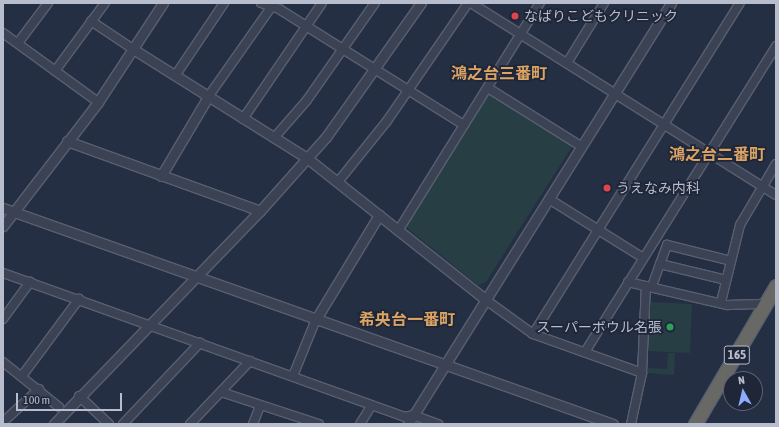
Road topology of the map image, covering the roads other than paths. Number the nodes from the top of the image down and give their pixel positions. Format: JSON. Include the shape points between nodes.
{"nodes":[{"id":1,"x":48,"y":3,"type":"edge"},
{"id":2,"x":105,"y":3,"type":"edge"},
{"id":3,"x":162,"y":3,"type":"edge"},
{"id":4,"x":224,"y":3,"type":"edge"},
{"id":5,"x":261,"y":3,"type":"edge"},
{"id":6,"x":322,"y":3,"type":"edge"},
{"id":7,"x":375,"y":3,"type":"edge"},
{"id":8,"x":421,"y":3,"type":"edge"},
{"id":9,"x":468,"y":3,"type":"edge"},
{"id":10,"x":472,"y":3,"type":"edge"},
{"id":11,"x":540,"y":3,"type":"edge"},
{"id":12,"x":604,"y":3,"type":"edge"},
{"id":13,"x":671,"y":3,"type":"edge"},
{"id":14,"x":740,"y":3,"type":"edge"},
{"id":15,"x":272,"y":6,"type":"junction"},
{"id":16,"x":91,"y":21,"type":"junction"},
{"id":17,"x":306,"y":26,"type":"junction"},
{"id":18,"x":3,"y":33,"type":"edge"},
{"id":19,"x":521,"y":34,"type":"junction"},
{"id":20,"x":18,"y":43,"type":"junction"},
{"id":21,"x":776,"y":46,"type":"edge"},
{"id":22,"x":133,"y":49,"type":"junction"},
{"id":23,"x":343,"y":49,"type":"junction"},
{"id":24,"x":567,"y":63,"type":"junction"},
{"id":25,"x":376,"y":70,"type":"junction"},
{"id":26,"x":55,"y":71,"type":"junction"},
{"id":27,"x":175,"y":76,"type":"junction"},
{"id":28,"x":488,"y":88,"type":"junction"},
{"id":29,"x":407,"y":90,"type":"junction"},
{"id":30,"x":615,"y":93,"type":"junction"},
{"id":31,"x":208,"y":97,"type":"junction"},
{"id":32,"x":98,"y":102,"type":"junction"},
{"id":33,"x":243,"y":119,"type":"junction"},
{"id":34,"x":664,"y":124,"type":"junction"},
{"id":35,"x":464,"y":125,"type":"junction"},
{"id":36,"x":274,"y":138,"type":"junction"},
{"id":37,"x":67,"y":141,"type":"junction"},
{"id":38,"x":582,"y":147,"type":"junction"},
{"id":39,"x":710,"y":153,"type":"junction"},
{"id":40,"x":307,"y":158,"type":"junction"},
{"id":41,"x":776,"y":164,"type":"edge"},
{"id":42,"x":161,"y":176,"type":"junction"},
{"id":43,"x":338,"y":182,"type":"junction"},
{"id":44,"x":762,"y":186,"type":"junction"},
{"id":45,"x":776,"y":195,"type":"edge"},
{"id":46,"x":549,"y":199,"type":"junction"},
{"id":47,"x":3,"y":208,"type":"edge"},
{"id":48,"x":260,"y":211,"type":"junction"},
{"id":49,"x":14,"y":212,"type":"junction"},
{"id":50,"x":379,"y":215,"type":"junction"},
{"id":51,"x":3,"y":226,"type":"edge"},
{"id":52,"x":597,"y":230,"type":"junction"},
{"id":53,"x":398,"y":231,"type":"junction"},
{"id":54,"x":643,"y":258,"type":"junction"},
{"id":55,"x":731,"y":261,"type":"junction"},
{"id":56,"x":660,"y":264,"type":"junction"},
{"id":57,"x":3,"y":273,"type":"edge"},
{"id":58,"x":198,"y":276,"type":"junction"},
{"id":59,"x":726,"y":280,"type":"junction"},
{"id":60,"x":30,"y":282,"type":"junction"},
{"id":61,"x":628,"y":282,"type":"junction"},
{"id":62,"x":649,"y":286,"type":"junction"},
{"id":63,"x":776,"y":286,"type":"edge"},
{"id":64,"x":79,"y":299,"type":"junction"},
{"id":65,"x":486,"y":300,"type":"junction"},
{"id":66,"x":720,"y":302,"type":"junction"},
{"id":67,"x":765,"y":304,"type":"junction"},
{"id":68,"x":3,"y":319,"type":"edge"},
{"id":69,"x":316,"y":319,"type":"junction"},
{"id":70,"x":149,"y":325,"type":"junction"},
{"id":71,"x":532,"y":334,"type":"junction"},
{"id":72,"x":200,"y":343,"type":"junction"},
{"id":73,"x":585,"y":352,"type":"junction"},
{"id":74,"x":250,"y":361,"type":"junction"},
{"id":75,"x":3,"y":362,"type":"edge"},
{"id":76,"x":446,"y":363,"type":"junction"},
{"id":77,"x":642,"y":373,"type":"junction"},
{"id":78,"x":22,"y":376,"type":"junction"},
{"id":79,"x":293,"y":376,"type":"junction"},
{"id":80,"x":39,"y":389,"type":"junction"},
{"id":81,"x":221,"y":392,"type":"junction"},
{"id":82,"x":79,"y":396,"type":"junction"},
{"id":83,"x":372,"y":404,"type":"junction"},
{"id":84,"x":260,"y":406,"type":"junction"},
{"id":85,"x":60,"y":407,"type":"dead end"},
{"id":86,"x":413,"y":415,"type":"junction"},
{"id":87,"x":3,"y":422,"type":"edge"},
{"id":88,"x":54,"y":424,"type":"edge"},
{"id":89,"x":109,"y":424,"type":"edge"},
{"id":90,"x":123,"y":424,"type":"edge"},
{"id":91,"x":190,"y":424,"type":"edge"},
{"id":92,"x":253,"y":424,"type":"edge"},
{"id":93,"x":319,"y":424,"type":"edge"},
{"id":94,"x":360,"y":424,"type":"edge"},
{"id":95,"x":408,"y":424,"type":"edge"},
{"id":96,"x":438,"y":424,"type":"edge"},
{"id":97,"x":612,"y":424,"type":"edge"},
{"id":98,"x":632,"y":424,"type":"edge"},
{"id":99,"x":695,"y":424,"type":"edge"}],
"edges":[{"from":1,"to":20,"type":"street"},
{"from":2,"to":16,"type":"street"},
{"from":3,"to":22,"type":"street"},
{"from":4,"to":27,"type":"street"},
{"from":5,"to":15,"type":"street"},
{"from":6,"to":17,"type":"street"},
{"from":7,"to":23,"type":"street"},
{"from":8,"to":25,"type":"street"},
{"from":9,"to":29,"type":"street"},
{"from":10,"to":19,"type":"street"},
{"from":11,"to":19,"type":"street"},
{"from":12,"to":24,"type":"street"},
{"from":13,"to":30,"type":"street"},
{"from":14,"to":34,"type":"street"},
{"from":15,"to":17,"type":"street"},
{"from":15,"to":31,"type":"street"},
{"from":16,"to":22,"type":"street"},
{"from":16,"to":26,"type":"street"},
{"from":17,"to":23,"type":"street"},
{"from":17,"to":33,"type":"street"},
{"from":18,"to":20,"type":"street"},
{"from":19,"to":24,"type":"street"},
{"from":19,"to":28,"type":"street"},
{"from":20,"to":26,"type":"street"},
{"from":21,"to":39,"type":"street"},
{"from":22,"to":27,"type":"street"},
{"from":22,"to":32,"type":"street"},
{"from":23,"to":25,"type":"street"},
{"from":23,"to":36,"type":"street"},
{"from":24,"to":30,"type":"street"},
{"from":25,"to":29,"type":"street"},
{"from":25,"to":40,"type":"street"},
{"from":26,"to":32,"type":"street"},
{"from":27,"to":31,"type":"street"},
{"from":28,"to":35,"type":"street"},
{"from":28,"to":38,"type":"street"},
{"from":29,"to":35,"type":"street"},
{"from":29,"to":43,"type":"street"},
{"from":30,"to":34,"type":"street"},
{"from":30,"to":38,"type":"street"},
{"from":31,"to":33,"type":"street"},
{"from":31,"to":42,"type":"street"},
{"from":32,"to":37,"type":"street"},
{"from":33,"to":36,"type":"street"},
{"from":34,"to":39,"type":"street"},
{"from":34,"to":52,"type":"street"},
{"from":35,"to":53,"type":"street"},
{"from":36,"to":40,"type":"street"},
{"from":37,"to":42,"type":"street"},
{"from":37,"to":49,"type":"street"},
{"from":38,"to":46,"type":"street"},
{"from":39,"to":44,"type":"street"},
{"from":39,"to":54,"type":"street"},
{"from":40,"to":43,"type":"street"},
{"from":40,"to":48,"type":"street"},
{"from":41,"to":44,"type":"street"},
{"from":42,"to":48,"type":"street"},
{"from":43,"to":50,"type":"street"},
{"from":44,"to":45,"type":"street"},
{"from":44,"to":55,"type":"street","via":[[740,225]]},
{"from":46,"to":52,"type":"street"},
{"from":46,"to":65,"type":"street"},
{"from":47,"to":49,"type":"street"},
{"from":48,"to":58,"type":"street"},
{"from":49,"to":51,"type":"street"},
{"from":49,"to":58,"type":"street"},
{"from":50,"to":53,"type":"street"},
{"from":50,"to":69,"type":"street"},
{"from":52,"to":54,"type":"street"},
{"from":52,"to":71,"type":"street"},
{"from":53,"to":65,"type":"street"},
{"from":54,"to":61,"type":"street"},
{"from":55,"to":56,"type":"street","via":[[667,244]]},
{"from":55,"to":59,"type":"street"},
{"from":56,"to":59,"type":"street"},
{"from":56,"to":62,"type":"street"},
{"from":57,"to":60,"type":"street"},
{"from":58,"to":69,"type":"street"},
{"from":58,"to":70,"type":"street"},
{"from":59,"to":66,"type":"street"},
{"from":60,"to":64,"type":"street"},
{"from":60,"to":68,"type":"street"},
{"from":61,"to":62,"type":"street"},
{"from":61,"to":73,"type":"street"},
{"from":62,"to":66,"type":"street"},
{"from":62,"to":77,"type":"street"},
{"from":63,"to":67,"type":"highway","number":"165"},
{"from":64,"to":70,"type":"street"},
{"from":64,"to":78,"type":"street"},
{"from":65,"to":71,"type":"street"},
{"from":65,"to":76,"type":"street"},
{"from":66,"to":67,"type":"street"},
{"from":67,"to":99,"type":"highway","number":"165"},
{"from":69,"to":76,"type":"street"},
{"from":69,"to":79,"type":"street"},
{"from":70,"to":72,"type":"street"},
{"from":70,"to":82,"type":"street"},
{"from":71,"to":73,"type":"street"},
{"from":72,"to":74,"type":"street"},
{"from":72,"to":90,"type":"street"},
{"from":73,"to":77,"type":"street"},
{"from":74,"to":79,"type":"street"},
{"from":74,"to":81,"type":"street"},
{"from":75,"to":78,"type":"street"},
{"from":76,"to":86,"type":"street"},
{"from":76,"to":97,"type":"street"},
{"from":77,"to":98,"type":"street"},
{"from":78,"to":80,"type":"street"},
{"from":79,"to":83,"type":"street"},
{"from":80,"to":85,"type":"street"},
{"from":80,"to":87,"type":"street"},
{"from":81,"to":84,"type":"street"},
{"from":81,"to":91,"type":"street"},
{"from":82,"to":88,"type":"street"},
{"from":82,"to":89,"type":"street"},
{"from":83,"to":86,"type":"street","via":[[406,417]]},
{"from":83,"to":94,"type":"street"},
{"from":84,"to":92,"type":"street"},
{"from":84,"to":93,"type":"street"},
{"from":86,"to":95,"type":"street"},
{"from":86,"to":96,"type":"street"}]}
